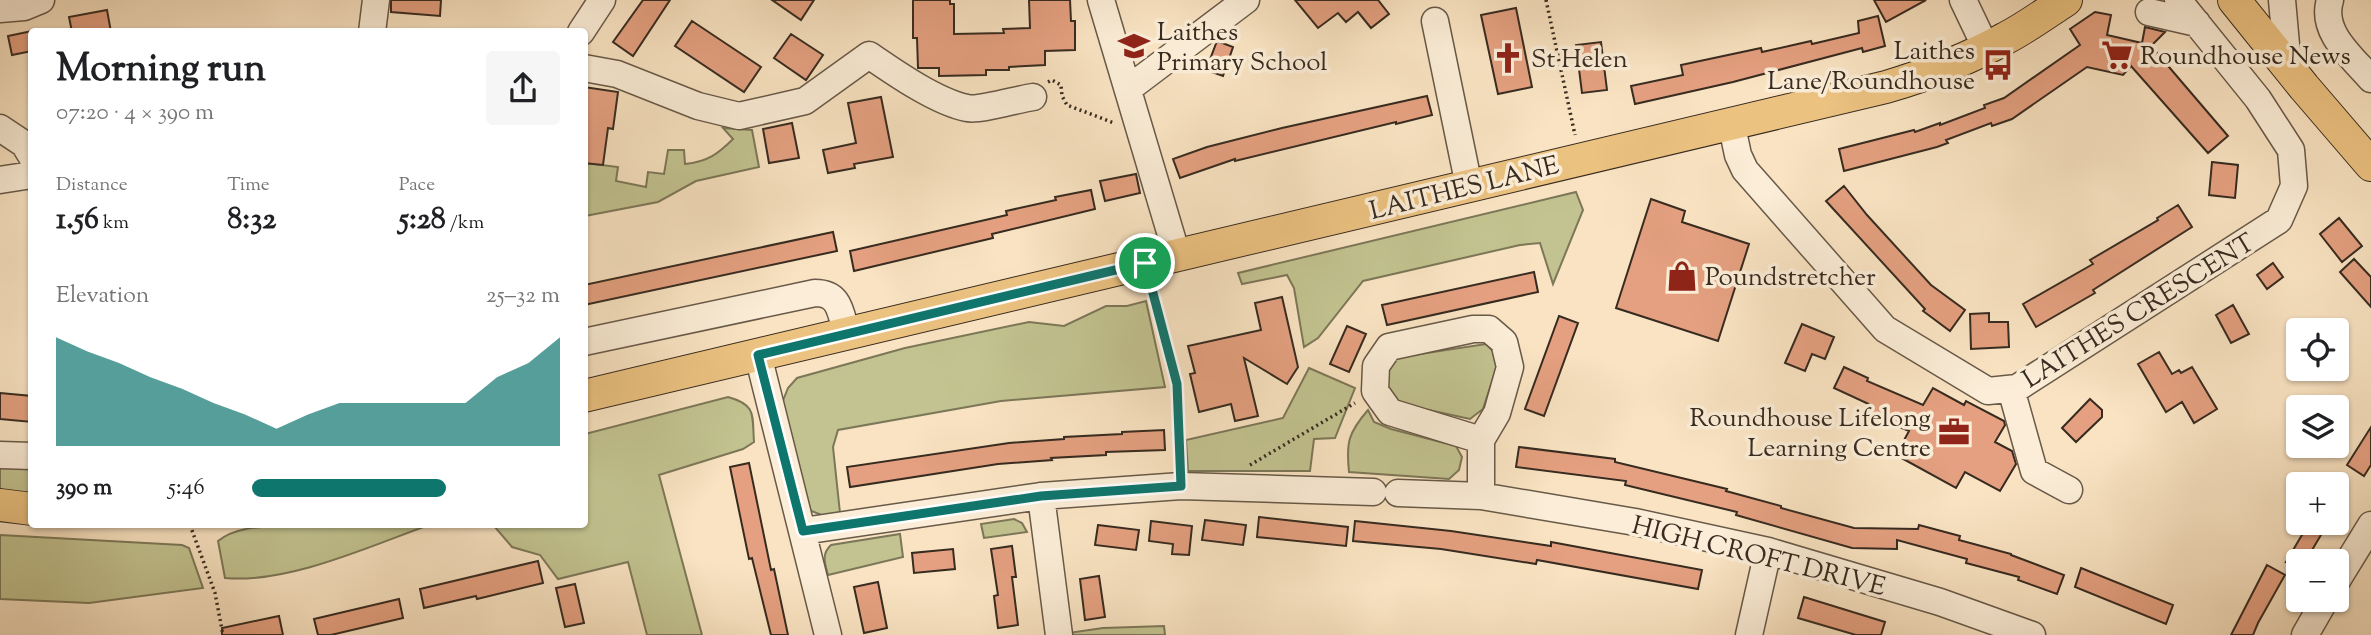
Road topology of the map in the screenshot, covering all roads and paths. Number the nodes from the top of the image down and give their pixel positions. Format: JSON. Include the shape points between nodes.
{"nodes":[{"id":1,"x":41,"y":0,"type":"edge"},
{"id":2,"x":376,"y":0,"type":"edge"},
{"id":3,"x":602,"y":0,"type":"edge"},
{"id":4,"x":1101,"y":0,"type":"edge"},
{"id":5,"x":1246,"y":0,"type":"edge"},
{"id":6,"x":1546,"y":0,"type":"edge"},
{"id":7,"x":1963,"y":0,"type":"edge"},
{"id":8,"x":2178,"y":0,"type":"edge"},
{"id":9,"x":2234,"y":0,"type":"edge"},
{"id":10,"x":2282,"y":0,"type":"edge"},
{"id":11,"x":2330,"y":0,"type":"edge"},
{"id":12,"x":2055,"y":3,"type":"edge"},
{"id":13,"x":0,"y":9,"type":"edge"},
{"id":14,"x":2149,"y":12,"type":"dead end"},
{"id":15,"x":1435,"y":21,"type":"dead end"},
{"id":16,"x":2197,"y":23,"type":"junction"},
{"id":17,"x":372,"y":28,"type":"edge"},
{"id":18,"x":584,"y":28,"type":"edge"},
{"id":19,"x":1986,"y":48,"type":"junction"},
{"id":20,"x":2288,"y":67,"type":"junction"},
{"id":21,"x":588,"y":69,"type":"edge"},
{"id":22,"x":2371,"y":79,"type":"edge"},
{"id":23,"x":1128,"y":89,"type":"junction"},
{"id":24,"x":1032,"y":97,"type":"joint"},
{"id":25,"x":1731,"y":122,"type":"junction"},
{"id":26,"x":0,"y":128,"type":"edge"},
{"id":27,"x":1142,"y":134,"type":"junction"},
{"id":28,"x":28,"y":151,"type":"edge"},
{"id":29,"x":1581,"y":158,"type":"junction"},
{"id":30,"x":2371,"y":165,"type":"edge"},
{"id":31,"x":28,"y":176,"type":"edge"},
{"id":32,"x":0,"y":180,"type":"edge"},
{"id":33,"x":1469,"y":186,"type":"junction"},
{"id":34,"x":1177,"y":255,"type":"junction"},
{"id":35,"x":1145,"y":263,"type":"junction"},
{"id":36,"x":847,"y":334,"type":"junction"},
{"id":37,"x":588,"y":341,"type":"edge"},
{"id":38,"x":758,"y":355,"type":"junction"},
{"id":39,"x":2011,"y":388,"type":"junction"},
{"id":40,"x":1375,"y":391,"type":"junction"},
{"id":41,"x":588,"y":395,"type":"edge"},
{"id":42,"x":1481,"y":440,"type":"junction"},
{"id":43,"x":0,"y":455,"type":"edge"},
{"id":44,"x":28,"y":456,"type":"edge"},
{"id":45,"x":1248,"y":467,"type":"dead end"},
{"id":46,"x":1181,"y":486,"type":"junction"},
{"id":47,"x":2069,"y":490,"type":"dead end"},
{"id":48,"x":1041,"y":496,"type":"junction"},
{"id":49,"x":1481,"y":496,"type":"junction"},
{"id":50,"x":0,"y":505,"type":"edge"},
{"id":51,"x":28,"y":508,"type":"edge"},
{"id":52,"x":2371,"y":525,"type":"edge"},
{"id":53,"x":191,"y":528,"type":"edge"},
{"id":54,"x":803,"y":531,"type":"junction"},
{"id":55,"x":1768,"y":551,"type":"junction"},
{"id":56,"x":2349,"y":561,"type":"edge"},
{"id":57,"x":2318,"y":612,"type":"edge"},
{"id":58,"x":223,"y":635,"type":"edge"},
{"id":59,"x":828,"y":635,"type":"edge"},
{"id":60,"x":1059,"y":635,"type":"edge"},
{"id":61,"x":1749,"y":635,"type":"edge"},
{"id":62,"x":2032,"y":635,"type":"edge"},
{"id":63,"x":2305,"y":635,"type":"edge"}],
"edges":[{"from":1,"to":13,"type":"street"},
{"from":2,"to":17,"type":"street"},
{"from":3,"to":18,"type":"street"},
{"from":4,"to":23,"type":"street"},
{"from":5,"to":23,"type":"street"},
{"from":6,"to":29,"type":"path"},
{"from":7,"to":19,"type":"street"},
{"from":8,"to":16,"type":"street","name":"LAITHES CRESCENT"},
{"from":9,"to":20,"type":"main road"},
{"from":10,"to":20,"type":"street"},
{"from":11,"to":22,"type":"street","via":[[2330,28]]},
{"from":12,"to":19,"type":"main road","name":"LAITHES LANE"},
{"from":14,"to":16,"type":"street"},
{"from":15,"to":33,"type":"street"},
{"from":16,"to":39,"type":"street","name":"LAITHES CRESCENT","via":[[2258,99],[2291,150],[2294,187],[2279,220]]},
{"from":19,"to":25,"type":"main road","name":"LAITHES LANE","via":[[1886,87]]},
{"from":20,"to":30,"type":"main road"},
{"from":21,"to":24,"type":"street","via":[[617,74],[698,106],[738,116],[804,101],[869,55],[942,99],[969,109]]},
{"from":23,"to":27,"type":"street"},
{"from":24,"to":27,"type":"path","via":[[1052,80],[1061,85],[1067,104]]},
{"from":25,"to":29,"type":"main road","name":"LAITHES LANE"},
{"from":25,"to":39,"type":"street","name":"LAITHES CRESCENT","via":[[1745,170],[1885,329],[1988,391]]},
{"from":26,"to":28,"type":"street"},
{"from":27,"to":34,"type":"street"},
{"from":29,"to":33,"type":"main road","name":"LAITHES LANE"},
{"from":31,"to":32,"type":"street"},
{"from":33,"to":34,"type":"main road","name":"LAITHES LANE"},
{"from":34,"to":35,"type":"main road","name":"LAITHES LANE"},
{"from":35,"to":36,"type":"main road","name":"LAITHES LANE"},
{"from":35,"to":46,"type":"path","via":[[1177,384]]},
{"from":36,"to":37,"type":"street","via":[[833,297],[815,293]]},
{"from":36,"to":38,"type":"main road","name":"LAITHES LANE"},
{"from":38,"to":41,"type":"main road","name":"LAITHES LANE"},
{"from":38,"to":54,"type":"street"},
{"from":39,"to":47,"type":"street","via":[[2034,471]]},
{"from":40,"to":42,"type":"street","via":[[1390,412]]},
{"from":40,"to":42,"type":"street","via":[[1376,366],[1389,346],[1489,329],[1504,342],[1510,367],[1497,413]]},
{"from":40,"to":45,"type":"path"},
{"from":42,"to":49,"type":"street"},
{"from":43,"to":44,"type":"street"},
{"from":46,"to":48,"type":"street","name":"HIGH CROFT DRIVE"},
{"from":46,"to":49,"type":"street","name":"HIGH CROFT DRIVE"},
{"from":48,"to":54,"type":"street","name":"HIGH CROFT DRIVE"},
{"from":48,"to":60,"type":"street"},
{"from":49,"to":55,"type":"street","name":"HIGH CROFT DRIVE"},
{"from":50,"to":51,"type":"main road"},
{"from":52,"to":56,"type":"street"},
{"from":53,"to":58,"type":"path","via":[[215,593]]},
{"from":54,"to":59,"type":"street"},
{"from":55,"to":61,"type":"street"},
{"from":55,"to":62,"type":"street","name":"HIGH CROFT DRIVE","via":[[1940,602]]},
{"from":57,"to":63,"type":"street"}]}
